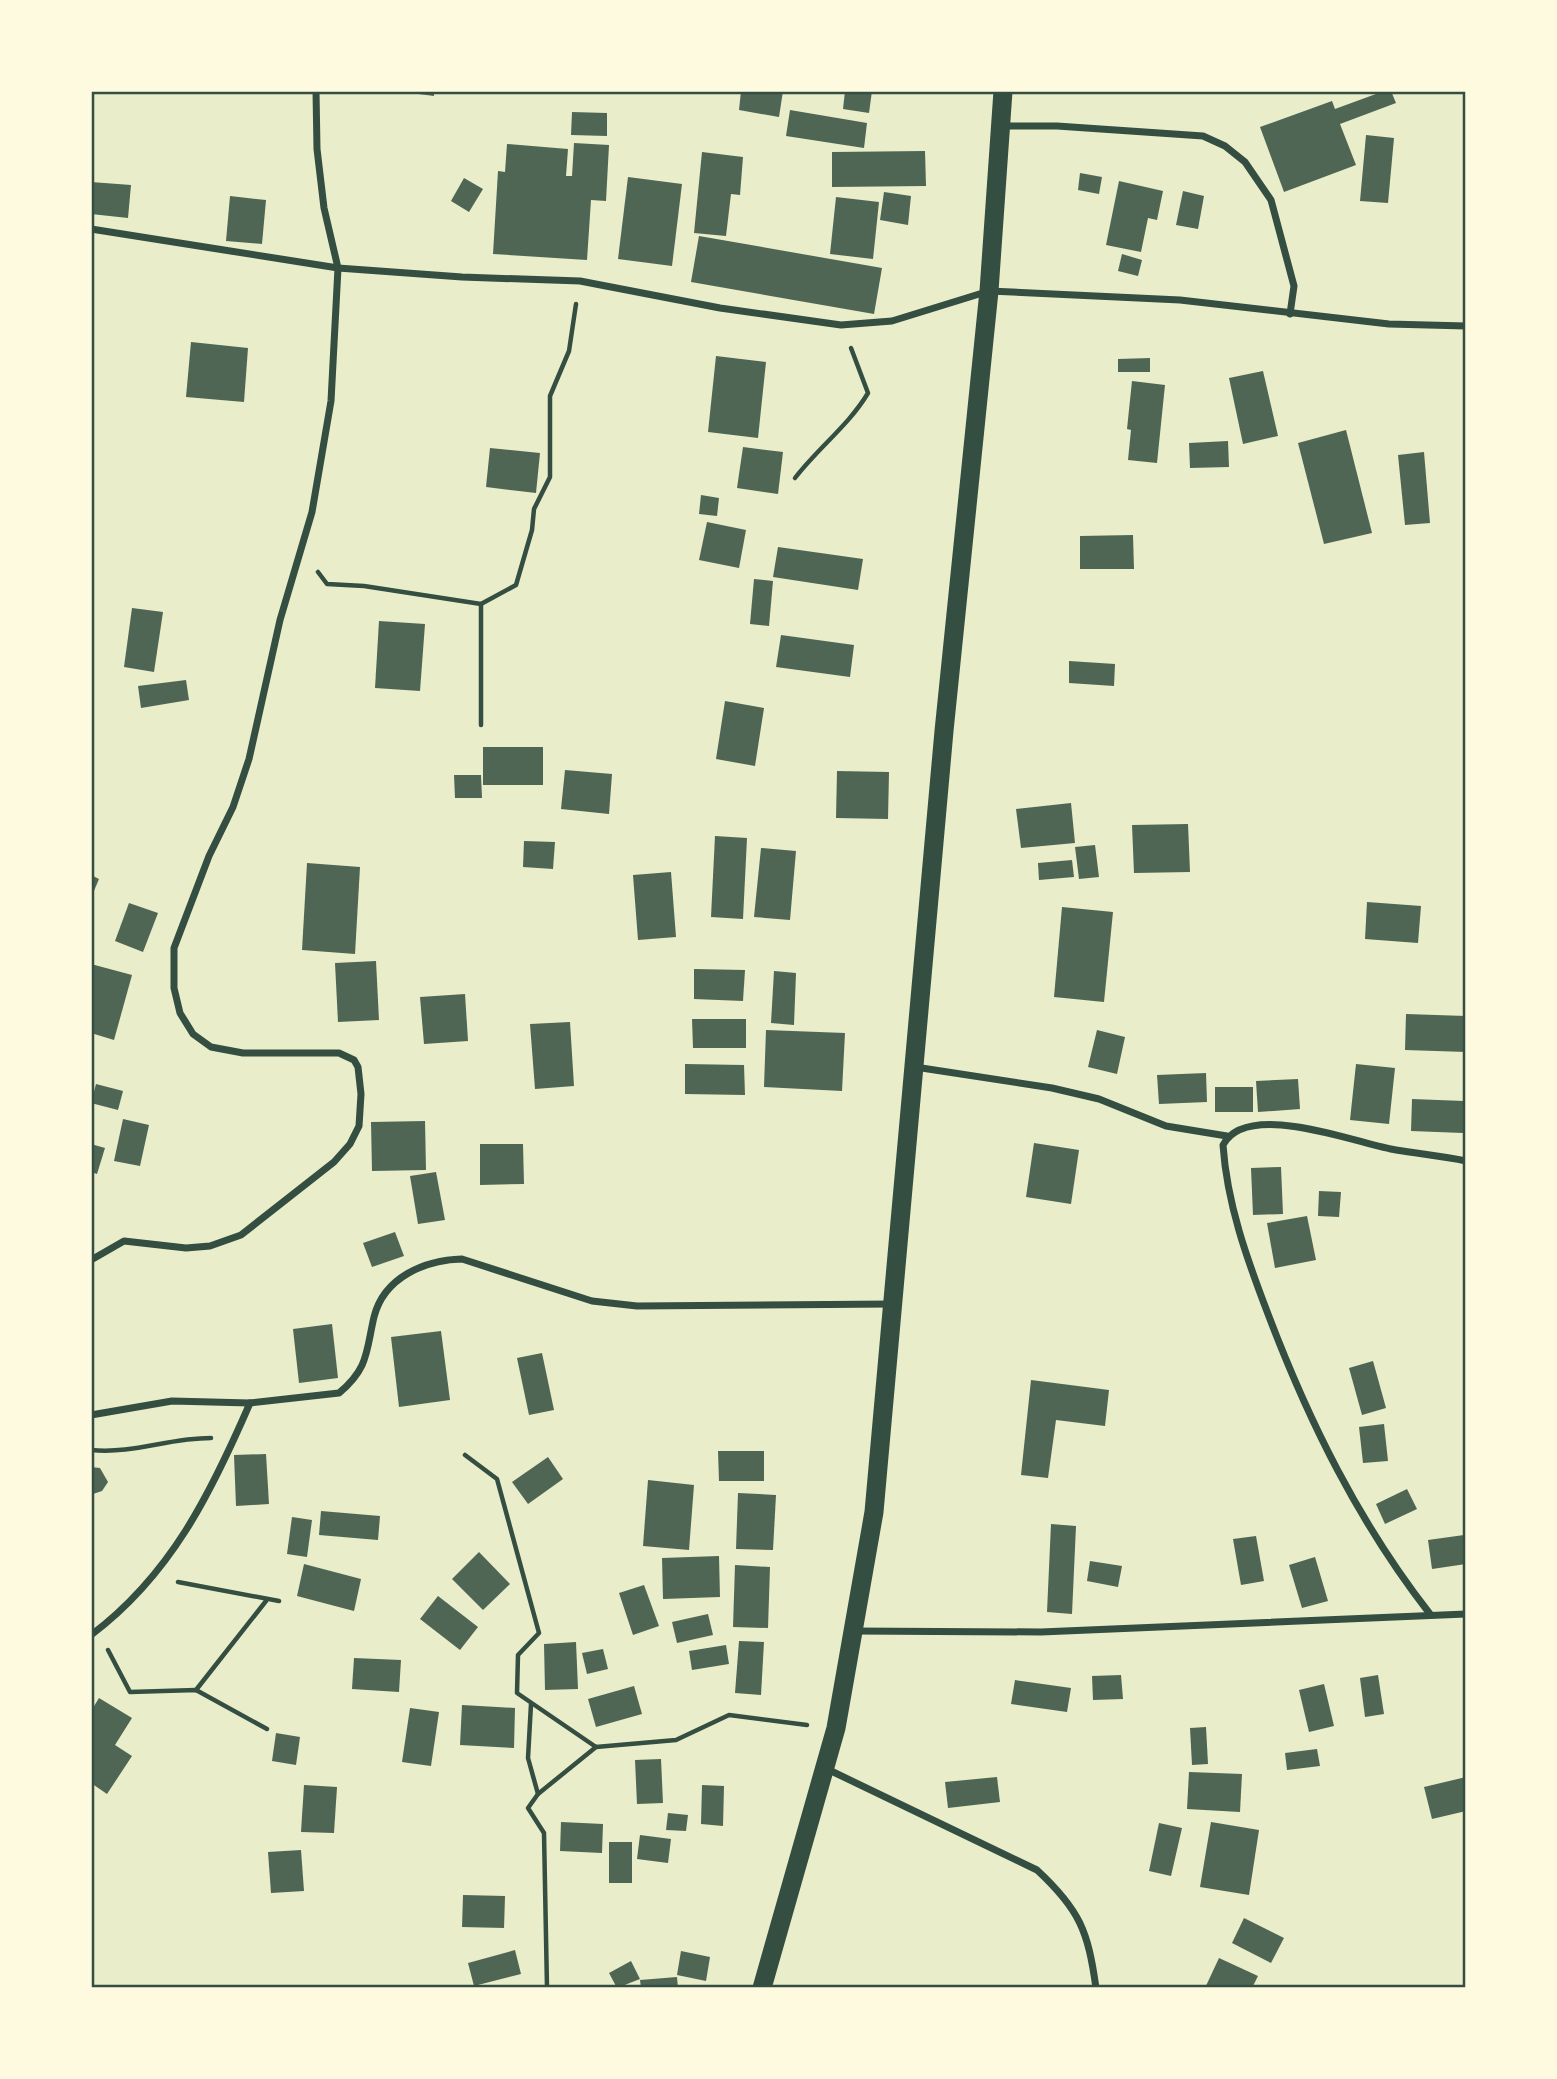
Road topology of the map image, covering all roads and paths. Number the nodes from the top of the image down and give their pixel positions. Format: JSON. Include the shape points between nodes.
{"nodes":[{"id":1,"x":316,"y":91,"type":"edge"},
{"id":2,"x":1003,"y":91,"type":"edge"},
{"id":3,"x":1001,"y":125,"type":"junction"},
{"id":4,"x":91,"y":229,"type":"edge"},
{"id":5,"x":338,"y":268,"type":"junction"},
{"id":6,"x":580,"y":281,"type":"junction"},
{"id":7,"x":989,"y":290,"type":"junction"},
{"id":8,"x":1290,"y":314,"type":"junction"},
{"id":9,"x":841,"y":325,"type":"junction"},
{"id":10,"x":1466,"y":326,"type":"edge"},
{"id":11,"x":795,"y":478,"type":"dead end"},
{"id":12,"x":316,"y":560,"type":"dead end"},
{"id":13,"x":481,"y":604,"type":"junction"},
{"id":14,"x":481,"y":725,"type":"dead end"},
{"id":15,"x":915,"y":1067,"type":"junction"},
{"id":16,"x":1227,"y":1136,"type":"junction"},
{"id":17,"x":1466,"y":1160,"type":"edge"},
{"id":18,"x":91,"y":1260,"type":"edge"},
{"id":19,"x":893,"y":1304,"type":"junction"},
{"id":20,"x":250,"y":1403,"type":"junction"},
{"id":21,"x":91,"y":1415,"type":"edge"},
{"id":22,"x":232,"y":1445,"type":"junction"},
{"id":23,"x":91,"y":1450,"type":"edge"},
{"id":24,"x":465,"y":1455,"type":"dead end"},
{"id":25,"x":154,"y":1576,"type":"junction"},
{"id":26,"x":266,"y":1601,"type":"junction"},
{"id":27,"x":279,"y":1601,"type":"dead end"},
{"id":28,"x":1430,"y":1614,"type":"junction"},
{"id":29,"x":1466,"y":1614,"type":"edge"},
{"id":30,"x":853,"y":1631,"type":"junction"},
{"id":31,"x":94,"y":1633,"type":"edge"},
{"id":32,"x":196,"y":1690,"type":"junction"},
{"id":33,"x":531,"y":1703,"type":"junction"},
{"id":34,"x":836,"y":1728,"type":"junction"},
{"id":35,"x":267,"y":1729,"type":"dead end"},
{"id":36,"x":596,"y":1747,"type":"junction"},
{"id":37,"x":826,"y":1769,"type":"junction"},
{"id":38,"x":538,"y":1794,"type":"junction"},
{"id":39,"x":547,"y":1988,"type":"edge"},
{"id":40,"x":762,"y":1988,"type":"edge"},
{"id":41,"x":1096,"y":1988,"type":"edge"}],
"edges":[{"from":1,"to":5,"type":"street","via":[[318,161]]},
{"from":2,"to":3,"type":"highway"},
{"from":3,"to":7,"type":"highway"},
{"from":3,"to":8,"type":"street","via":[[1203,136],[1225,146],[1245,162],[1271,200],[1294,286]]},
{"from":4,"to":5,"type":"street"},
{"from":5,"to":6,"type":"street"},
{"from":5,"to":18,"type":"street","via":[[331,401],[312,512],[280,620],[249,759],[174,948],[174,988],[180,1013],[193,1034],[211,1047],[243,1053],[339,1053],[354,1060],[361,1094],[359,1126],[334,1163],[241,1235],[210,1246],[186,1248],[124,1241]]},
{"from":6,"to":9,"type":"street"},
{"from":6,"to":13,"type":"path","via":[[569,351],[550,396],[551,477],[534,509],[516,585]]},
{"from":7,"to":8,"type":"street","via":[[1180,300]]},
{"from":7,"to":9,"type":"street","via":[[892,321]]},
{"from":7,"to":15,"type":"highway"},
{"from":8,"to":10,"type":"street"},
{"from":9,"to":11,"type":"path","via":[[868,393],[855,414]]},
{"from":12,"to":13,"type":"path","via":[[327,584]]},
{"from":13,"to":14,"type":"path"},
{"from":15,"to":16,"type":"street","via":[[1052,1087],[1099,1098],[1166,1126]]},
{"from":15,"to":19,"type":"highway"},
{"from":16,"to":17,"type":"street","via":[[1247,1127],[1289,1126]]},
{"from":16,"to":28,"type":"street","via":[[1223,1145],[1232,1208],[1292,1377],[1367,1523]]},
{"from":19,"to":20,"type":"street","via":[[637,1306],[592,1301],[462,1259],[442,1260],[423,1264],[390,1288],[374,1315],[363,1366],[339,1393]]},
{"from":19,"to":30,"type":"highway","via":[[874,1512]]},
{"from":20,"to":21,"type":"street","via":[[172,1401]]},
{"from":20,"to":22,"type":"street"},
{"from":22,"to":23,"type":"path","via":[[215,1438],[183,1438],[119,1452]]},
{"from":22,"to":25,"type":"street","via":[[209,1496]]},
{"from":24,"to":33,"type":"path","via":[[497,1479],[539,1633],[518,1655],[517,1693]]},
{"from":25,"to":26,"type":"path"},
{"from":25,"to":31,"type":"street"},
{"from":26,"to":27,"type":"path"},
{"from":26,"to":32,"type":"path"},
{"from":28,"to":29,"type":"street"},
{"from":28,"to":30,"type":"street","via":[[1041,1632]]},
{"from":30,"to":34,"type":"highway"},
{"from":31,"to":32,"type":"path","via":[[130,1692]]},
{"from":32,"to":35,"type":"path"},
{"from":33,"to":36,"type":"path"},
{"from":33,"to":38,"type":"path","via":[[528,1758]]},
{"from":34,"to":36,"type":"path","via":[[729,1715],[676,1740]]},
{"from":34,"to":37,"type":"highway"},
{"from":36,"to":38,"type":"path"},
{"from":37,"to":40,"type":"highway"},
{"from":37,"to":41,"type":"street","via":[[1037,1870],[1065,1896],[1081,1921]]},
{"from":38,"to":39,"type":"path","via":[[528,1808],[544,1833]]}]}
